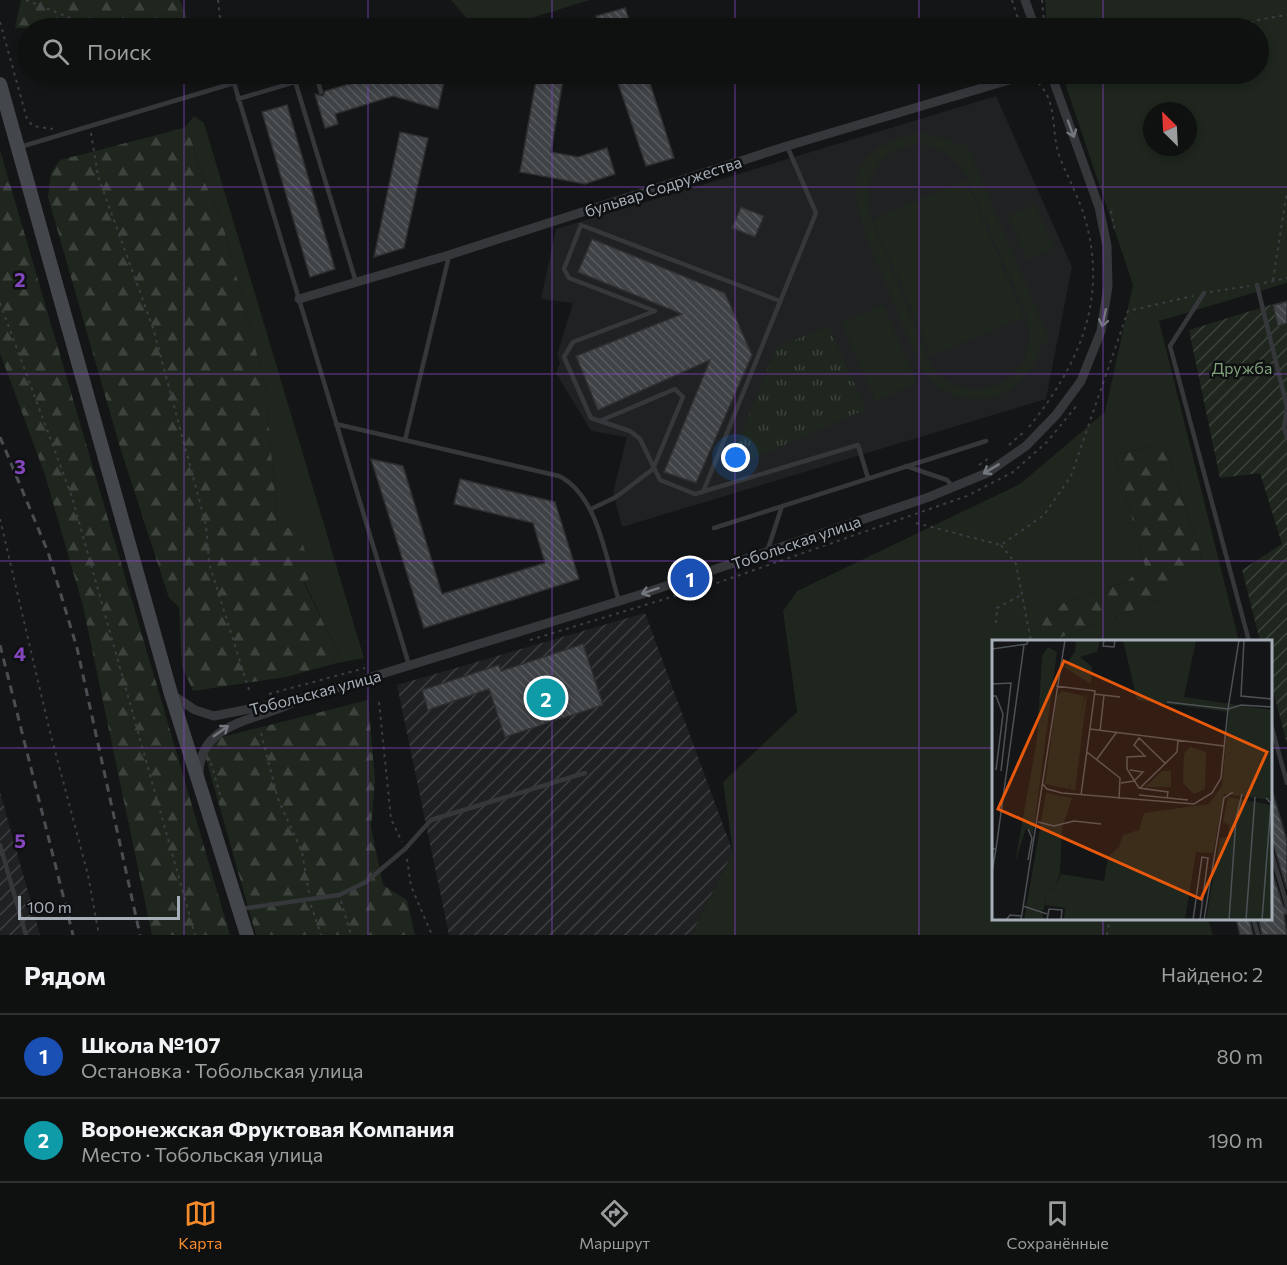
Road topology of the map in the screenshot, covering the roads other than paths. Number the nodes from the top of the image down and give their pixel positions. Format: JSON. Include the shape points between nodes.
{"nodes":[{"id":1,"x":1025,"y":0,"type":"edge"},
{"id":2,"x":1031,"y":18,"type":"edge"},
{"id":3,"x":0,"y":84,"type":"edge"},
{"id":4,"x":231,"y":84,"type":"edge"},
{"id":5,"x":234,"y":84,"type":"edge"},
{"id":6,"x":286,"y":84,"type":"edge"},
{"id":7,"x":297,"y":84,"type":"edge"},
{"id":8,"x":320,"y":84,"type":"edge"},
{"id":9,"x":996,"y":84,"type":"edge"},
{"id":10,"x":1055,"y":84,"type":"edge"},
{"id":11,"x":321,"y":92,"type":"dead end"},
{"id":12,"x":238,"y":99,"type":"junction"},
{"id":13,"x":788,"y":146,"type":"junction"},
{"id":14,"x":20,"y":147,"type":"junction"},
{"id":15,"x":449,"y":255,"type":"junction"},
{"id":16,"x":356,"y":282,"type":"junction"},
{"id":17,"x":1257,"y":285,"type":"road end"},
{"id":18,"x":1204,"y":293,"type":"road end"},
{"id":19,"x":298,"y":299,"type":"junction"},
{"id":20,"x":780,"y":301,"type":"junction"},
{"id":21,"x":600,"y":421,"type":"junction"},
{"id":22,"x":336,"y":424,"type":"junction"},
{"id":23,"x":1287,"y":437,"type":"edge"},
{"id":24,"x":405,"y":440,"type":"junction"},
{"id":25,"x":986,"y":441,"type":"dead end"},
{"id":26,"x":906,"y":466,"type":"junction"},
{"id":27,"x":653,"y":469,"type":"junction"},
{"id":28,"x":868,"y":478,"type":"junction"},
{"id":29,"x":954,"y":488,"type":"junction"},
{"id":30,"x":704,"y":492,"type":"junction"},
{"id":31,"x":782,"y":506,"type":"junction"},
{"id":32,"x":591,"y":509,"type":"junction"},
{"id":33,"x":714,"y":528,"type":"dead end"},
{"id":34,"x":767,"y":552,"type":"junction"},
{"id":35,"x":619,"y":601,"type":"junction"},
{"id":36,"x":1249,"y":640,"type":"edge"},
{"id":37,"x":409,"y":666,"type":"junction"},
{"id":38,"x":171,"y":694,"type":"junction"},
{"id":39,"x":300,"y":699,"type":"junction"},
{"id":40,"x":1272,"y":729,"type":"edge"},
{"id":41,"x":585,"y":773,"type":"dead end"},
{"id":42,"x":199,"y":782,"type":"junction"},
{"id":43,"x":1287,"y":783,"type":"edge"},
{"id":44,"x":0,"y":845,"type":"edge"},
{"id":45,"x":1272,"y":855,"type":"edge"},
{"id":46,"x":1287,"y":905,"type":"edge"},
{"id":47,"x":240,"y":909,"type":"junction"},
{"id":48,"x":1254,"y":920,"type":"edge"},
{"id":49,"x":26,"y":935,"type":"edge"},
{"id":50,"x":247,"y":935,"type":"edge"},
{"id":51,"x":1258,"y":935,"type":"edge"}],
"edges":[{"from":1,"to":2,"type":"street"},
{"from":3,"to":14,"type":"street"},
{"from":4,"to":14,"type":"lane"},
{"from":5,"to":12,"type":"lane"},
{"from":6,"to":12,"type":"lane"},
{"from":7,"to":16,"type":"lane"},
{"from":8,"to":11,"type":"lane"},
{"from":9,"to":13,"type":"street","name":"бульвар Содружества"},
{"from":10,"to":29,"type":"street","name":"Тобольская улица","one_way":true,"via":[[1104,231],[1108,285],[1101,331],[1081,381],[1041,432],[987,473]]},
{"from":12,"to":19,"type":"lane"},
{"from":13,"to":15,"type":"street","name":"бульвар Содружества"},
{"from":13,"to":20,"type":"lane","via":[[816,213]]},
{"from":14,"to":38,"type":"street"},
{"from":15,"to":16,"type":"street","name":"бульвар Содружества"},
{"from":15,"to":24,"type":"lane"},
{"from":16,"to":19,"type":"street","name":"бульвар Содружества"},
{"from":17,"to":23,"type":"lane","via":[[1287,407]]},
{"from":18,"to":36,"type":"lane","via":[[1170,346]]},
{"from":19,"to":22,"type":"lane"},
{"from":20,"to":21,"type":"lane","via":[[581,225],[564,269],[569,278],[655,311],[573,342],[564,357],[591,418]]},
{"from":20,"to":30,"type":"lane"},
{"from":21,"to":27,"type":"lane","via":[[630,431],[640,439]]},
{"from":21,"to":27,"type":"lane","via":[[675,389],[683,397]]},
{"from":22,"to":24,"type":"lane"},
{"from":22,"to":37,"type":"lane"},
{"from":24,"to":32,"type":"lane","via":[[559,476],[573,483]]},
{"from":25,"to":26,"type":"lane"},
{"from":26,"to":28,"type":"lane"},
{"from":26,"to":29,"type":"lane","via":[[947,480]]},
{"from":27,"to":30,"type":"lane","via":[[660,480],[695,494]]},
{"from":27,"to":32,"type":"lane","via":[[616,497]]},
{"from":28,"to":30,"type":"lane","via":[[858,445]]},
{"from":28,"to":31,"type":"lane"},
{"from":29,"to":34,"type":"street","name":"Тобольская улица"},
{"from":31,"to":33,"type":"lane"},
{"from":31,"to":34,"type":"lane"},
{"from":32,"to":35,"type":"lane"},
{"from":34,"to":35,"type":"street","name":"Тобольская улица","one_way":true},
{"from":35,"to":37,"type":"street","name":"Тобольская улица"},
{"from":37,"to":39,"type":"street","name":"Тобольская улица"},
{"from":38,"to":39,"type":"street","name":"Тобольская улица","via":[[195,710],[214,716]]},
{"from":38,"to":42,"type":"street"},
{"from":42,"to":39,"type":"street","one_way":true,"via":[[201,754],[219,732]]},
{"from":40,"to":43,"type":"lane"},
{"from":41,"to":47,"type":"lane","via":[[432,820],[366,882],[339,895]]},
{"from":42,"to":47,"type":"street"},
{"from":44,"to":49,"type":"lane"},
{"from":45,"to":46,"type":"lane"},
{"from":47,"to":50,"type":"street"},
{"from":48,"to":51,"type":"lane"}]}
